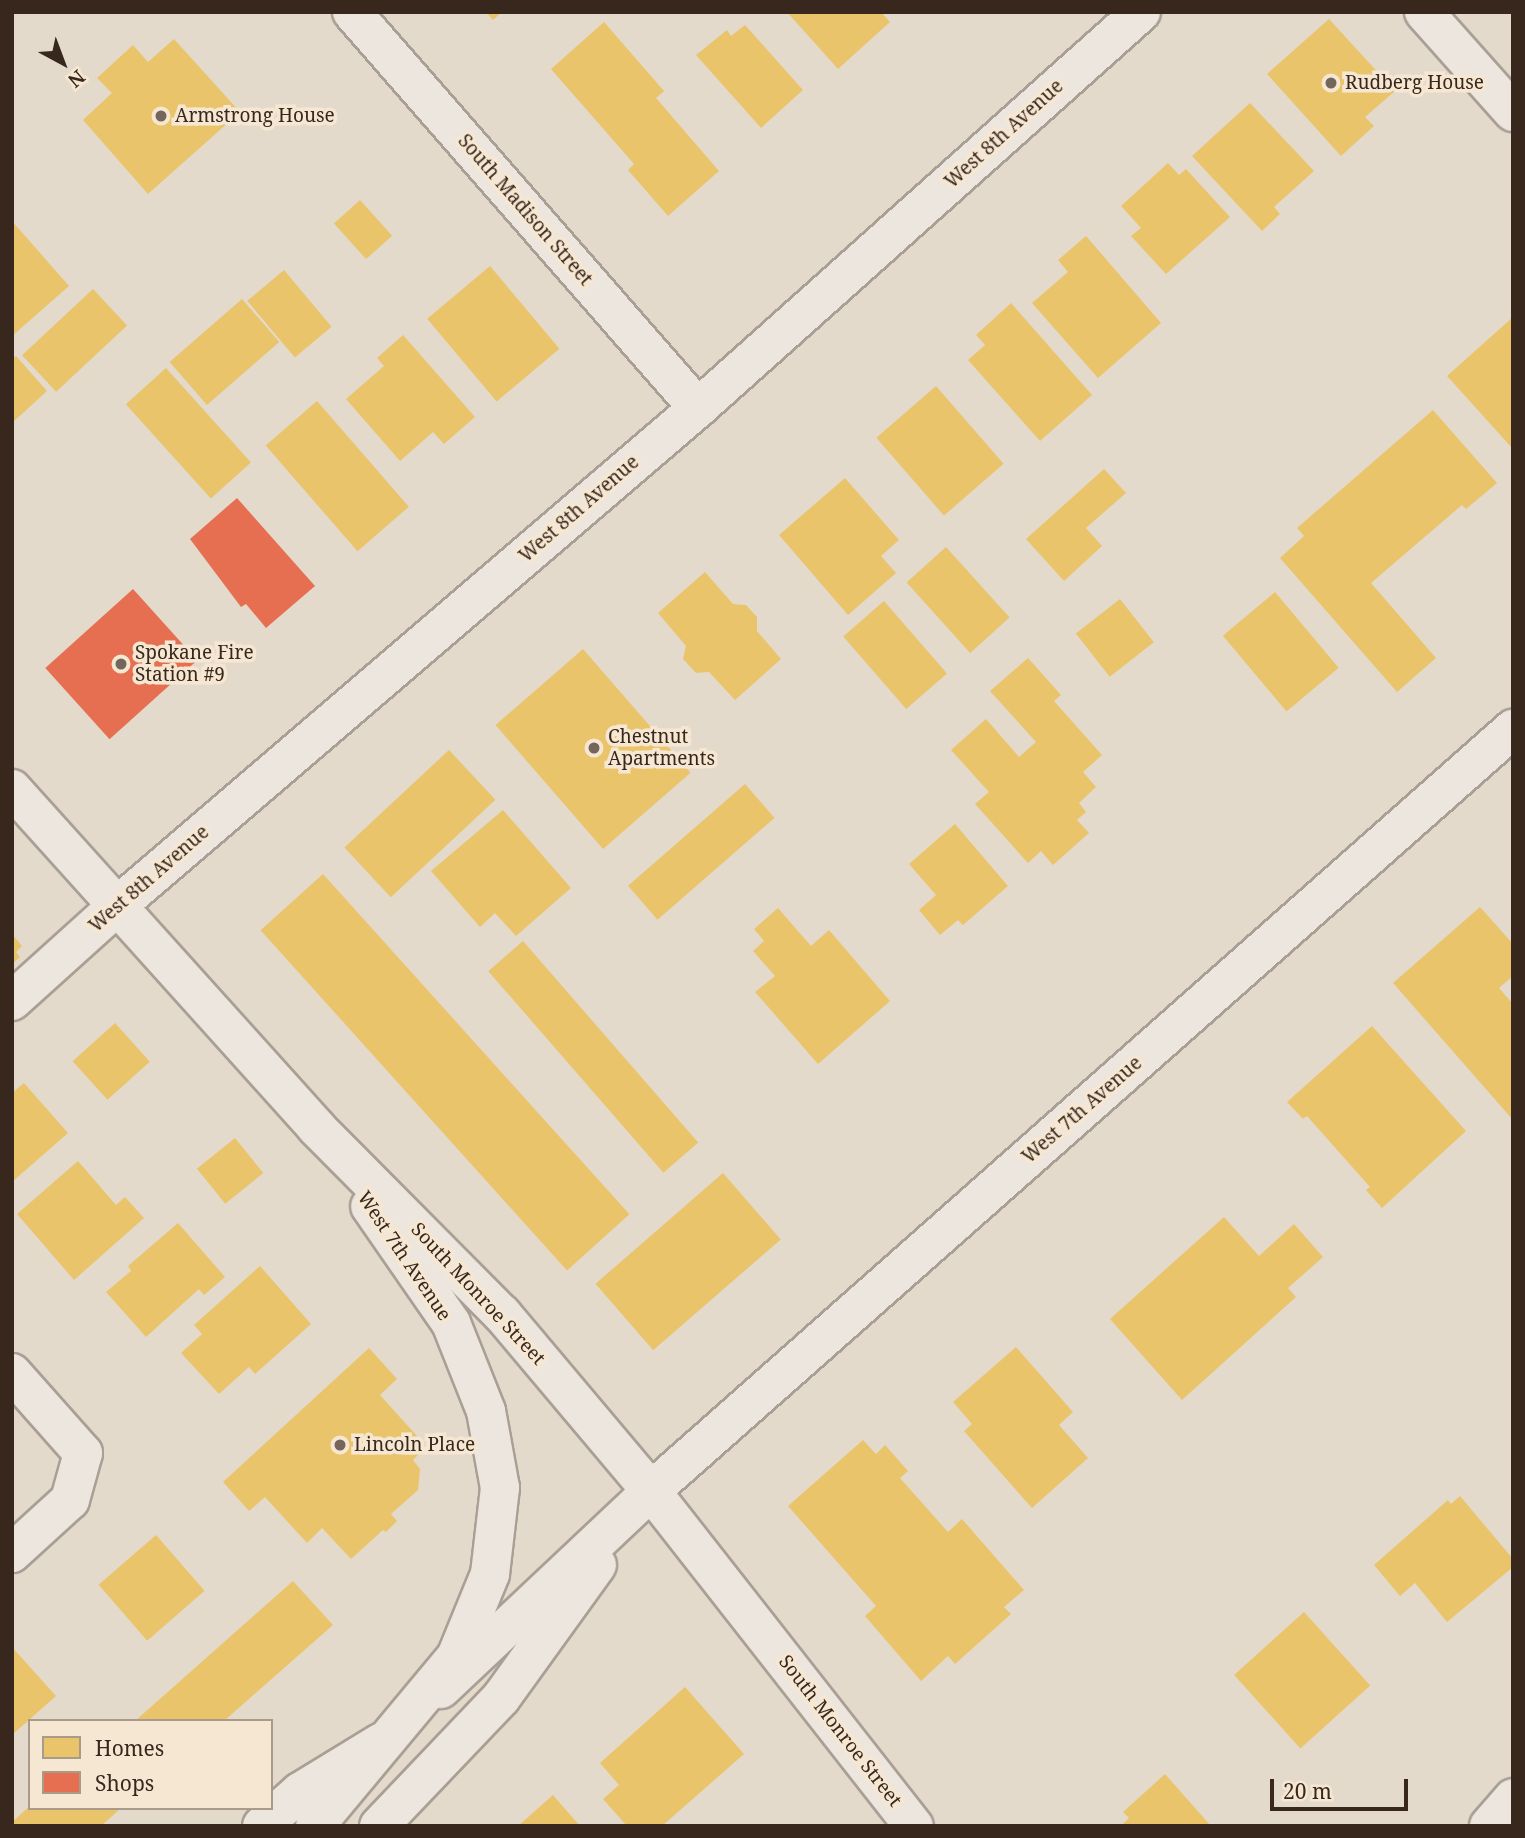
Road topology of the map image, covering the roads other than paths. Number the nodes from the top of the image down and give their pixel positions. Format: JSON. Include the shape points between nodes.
{"nodes":[{"id":1,"x":352,"y":12,"type":"edge"},
{"id":2,"x":1141,"y":12,"type":"edge"},
{"id":3,"x":1424,"y":12,"type":"edge"},
{"id":4,"x":1513,"y":112,"type":"edge"},
{"id":5,"x":698,"y":408,"type":"junction"},
{"id":6,"x":1513,"y":729,"type":"edge"},
{"id":7,"x":12,"y":789,"type":"edge"},
{"id":8,"x":117,"y":906,"type":"junction"},
{"id":9,"x":12,"y":1001,"type":"edge"},
{"id":10,"x":316,"y":1126,"type":"junction"},
{"id":11,"x":12,"y":1374,"type":"edge"},
{"id":12,"x":651,"y":1491,"type":"junction"},
{"id":13,"x":12,"y":1553,"type":"edge"},
{"id":14,"x":389,"y":1738,"type":"junction"},
{"id":15,"x":1513,"y":1798,"type":"edge"},
{"id":16,"x":262,"y":1826,"type":"edge"},
{"id":17,"x":315,"y":1826,"type":"edge"},
{"id":18,"x":379,"y":1826,"type":"edge"},
{"id":19,"x":914,"y":1826,"type":"edge"},
{"id":20,"x":1489,"y":1826,"type":"edge"}],
"edges":[{"from":1,"to":5,"type":"street","name":"South Madison Street"},
{"from":2,"to":5,"type":"street","name":"West 8th Avenue"},
{"from":3,"to":4,"type":"street"},
{"from":5,"to":8,"type":"street","name":"West 8th Avenue"},
{"from":6,"to":12,"type":"street","name":"West 7th Avenue"},
{"from":7,"to":8,"type":"street","name":"South Monroe Street"},
{"from":8,"to":9,"type":"street","name":"West 8th Avenue"},
{"from":8,"to":10,"type":"street","name":"South Monroe Street"},
{"from":10,"to":12,"type":"street","name":"South Monroe Street","via":[[502,1314]]},
{"from":10,"to":14,"type":"street","name":"West 7th Avenue","via":[[451,1323],[486,1411],[500,1488],[490,1574],[456,1657]]},
{"from":11,"to":13,"type":"street","via":[[83,1453],[70,1500]]},
{"from":12,"to":14,"type":"street","name":"West 7th Avenue"},
{"from":12,"to":18,"type":"street","name":"West 7th Avenue","via":[[501,1698]]},
{"from":12,"to":19,"type":"street","name":"South Monroe Street"},
{"from":14,"to":16,"type":"street","name":"West 7th Avenue","via":[[300,1792]]},
{"from":14,"to":17,"type":"street","name":"West 7th Avenue"},
{"from":15,"to":20,"type":"street"}]}
